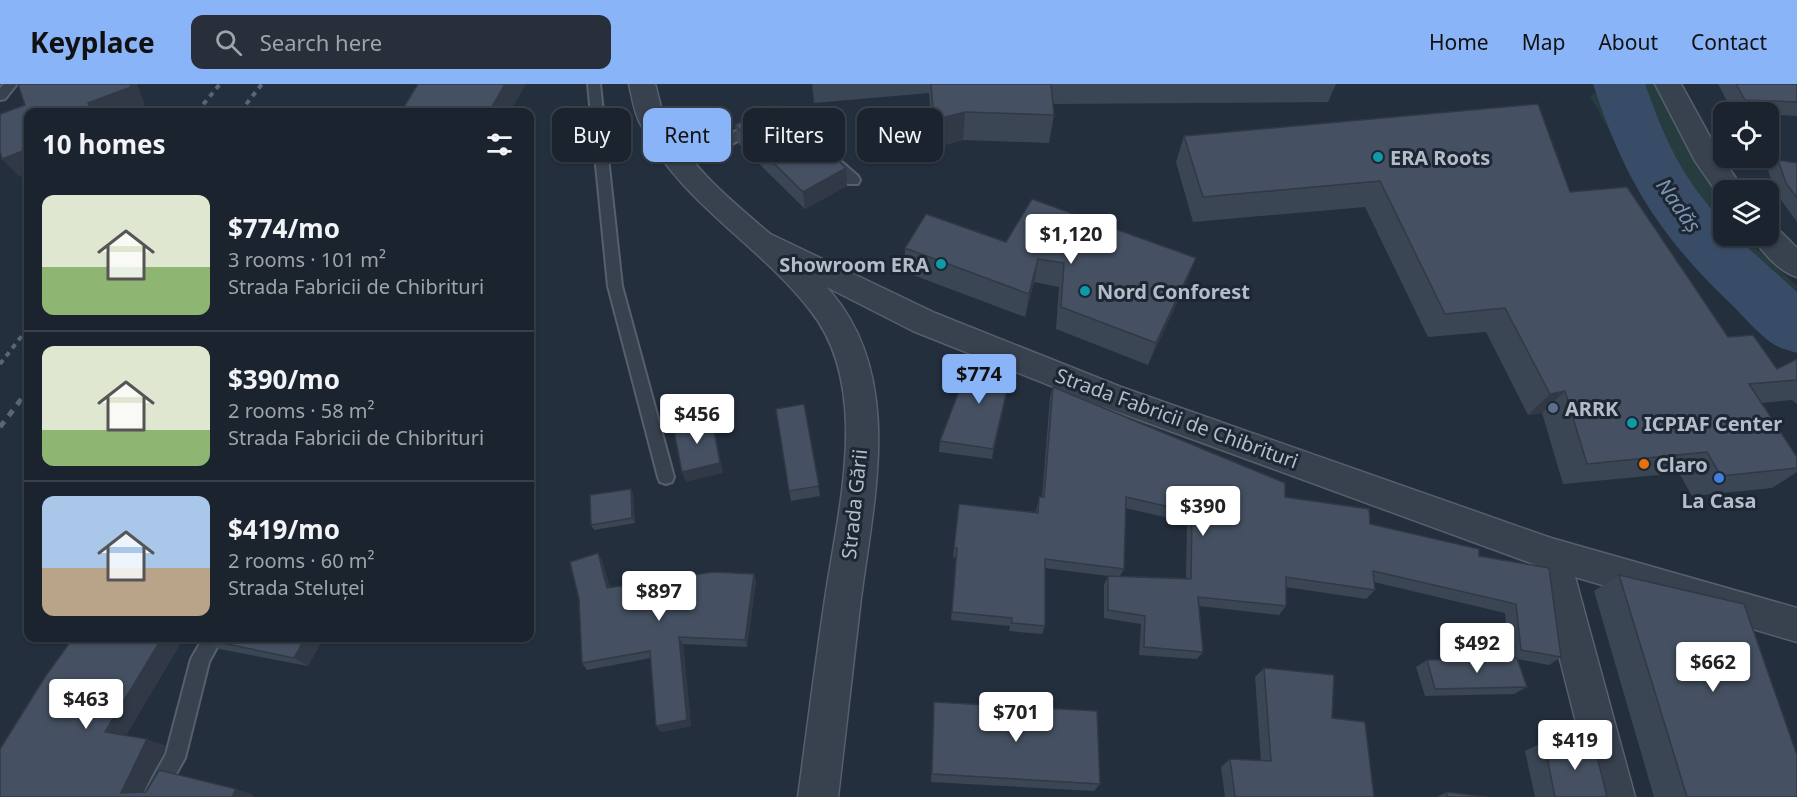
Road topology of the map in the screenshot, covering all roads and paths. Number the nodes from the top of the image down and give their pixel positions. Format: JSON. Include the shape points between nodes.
{"nodes":[{"id":1,"x":11,"y":84,"type":"edge"},
{"id":2,"x":594,"y":84,"type":"edge"},
{"id":3,"x":642,"y":84,"type":"edge"},
{"id":4,"x":1668,"y":84,"type":"edge"},
{"id":5,"x":0,"y":96,"type":"edge"},
{"id":6,"x":743,"y":132,"type":"edge"},
{"id":7,"x":833,"y":162,"type":"edge"},
{"id":8,"x":682,"y":165,"type":"junction"},
{"id":9,"x":853,"y":180,"type":"dead end"},
{"id":10,"x":1723,"y":180,"type":"edge"},
{"id":11,"x":764,"y":242,"type":"junction"},
{"id":12,"x":1777,"y":246,"type":"edge"},
{"id":13,"x":1797,"y":266,"type":"edge"},
{"id":14,"x":666,"y":477,"type":"dead end"},
{"id":15,"x":1551,"y":554,"type":"junction"},
{"id":16,"x":1797,"y":625,"type":"edge"},
{"id":17,"x":211,"y":642,"type":"edge"},
{"id":18,"x":152,"y":797,"type":"edge"},
{"id":19,"x":818,"y":797,"type":"edge"},
{"id":20,"x":1615,"y":797,"type":"edge"}],
"edges":[{"from":1,"to":5,"type":"lane"},
{"from":2,"to":14,"type":"lane","via":[[615,286]]},
{"from":3,"to":8,"type":"street","name":"Strada Fabricii de Chibrituri","via":[[651,119]]},
{"from":4,"to":10,"type":"street"},
{"from":6,"to":8,"type":"lane"},
{"from":7,"to":9,"type":"lane"},
{"from":8,"to":11,"type":"street","name":"Strada Fabricii de Chibrituri","via":[[711,198]]},
{"from":11,"to":15,"type":"street","name":"Strada Fabricii de Chibrituri","via":[[924,322],[1110,396]]},
{"from":11,"to":19,"type":"street","name":"Strada Gării","via":[[815,292],[845,337],[862,417],[858,480]]},
{"from":12,"to":13,"type":"street"},
{"from":15,"to":16,"type":"street","name":"Strada Fabricii de Chibrituri","via":[[1733,616]]},
{"from":15,"to":20,"type":"street"},
{"from":17,"to":18,"type":"lane","via":[[201,659],[175,758]]}]}
